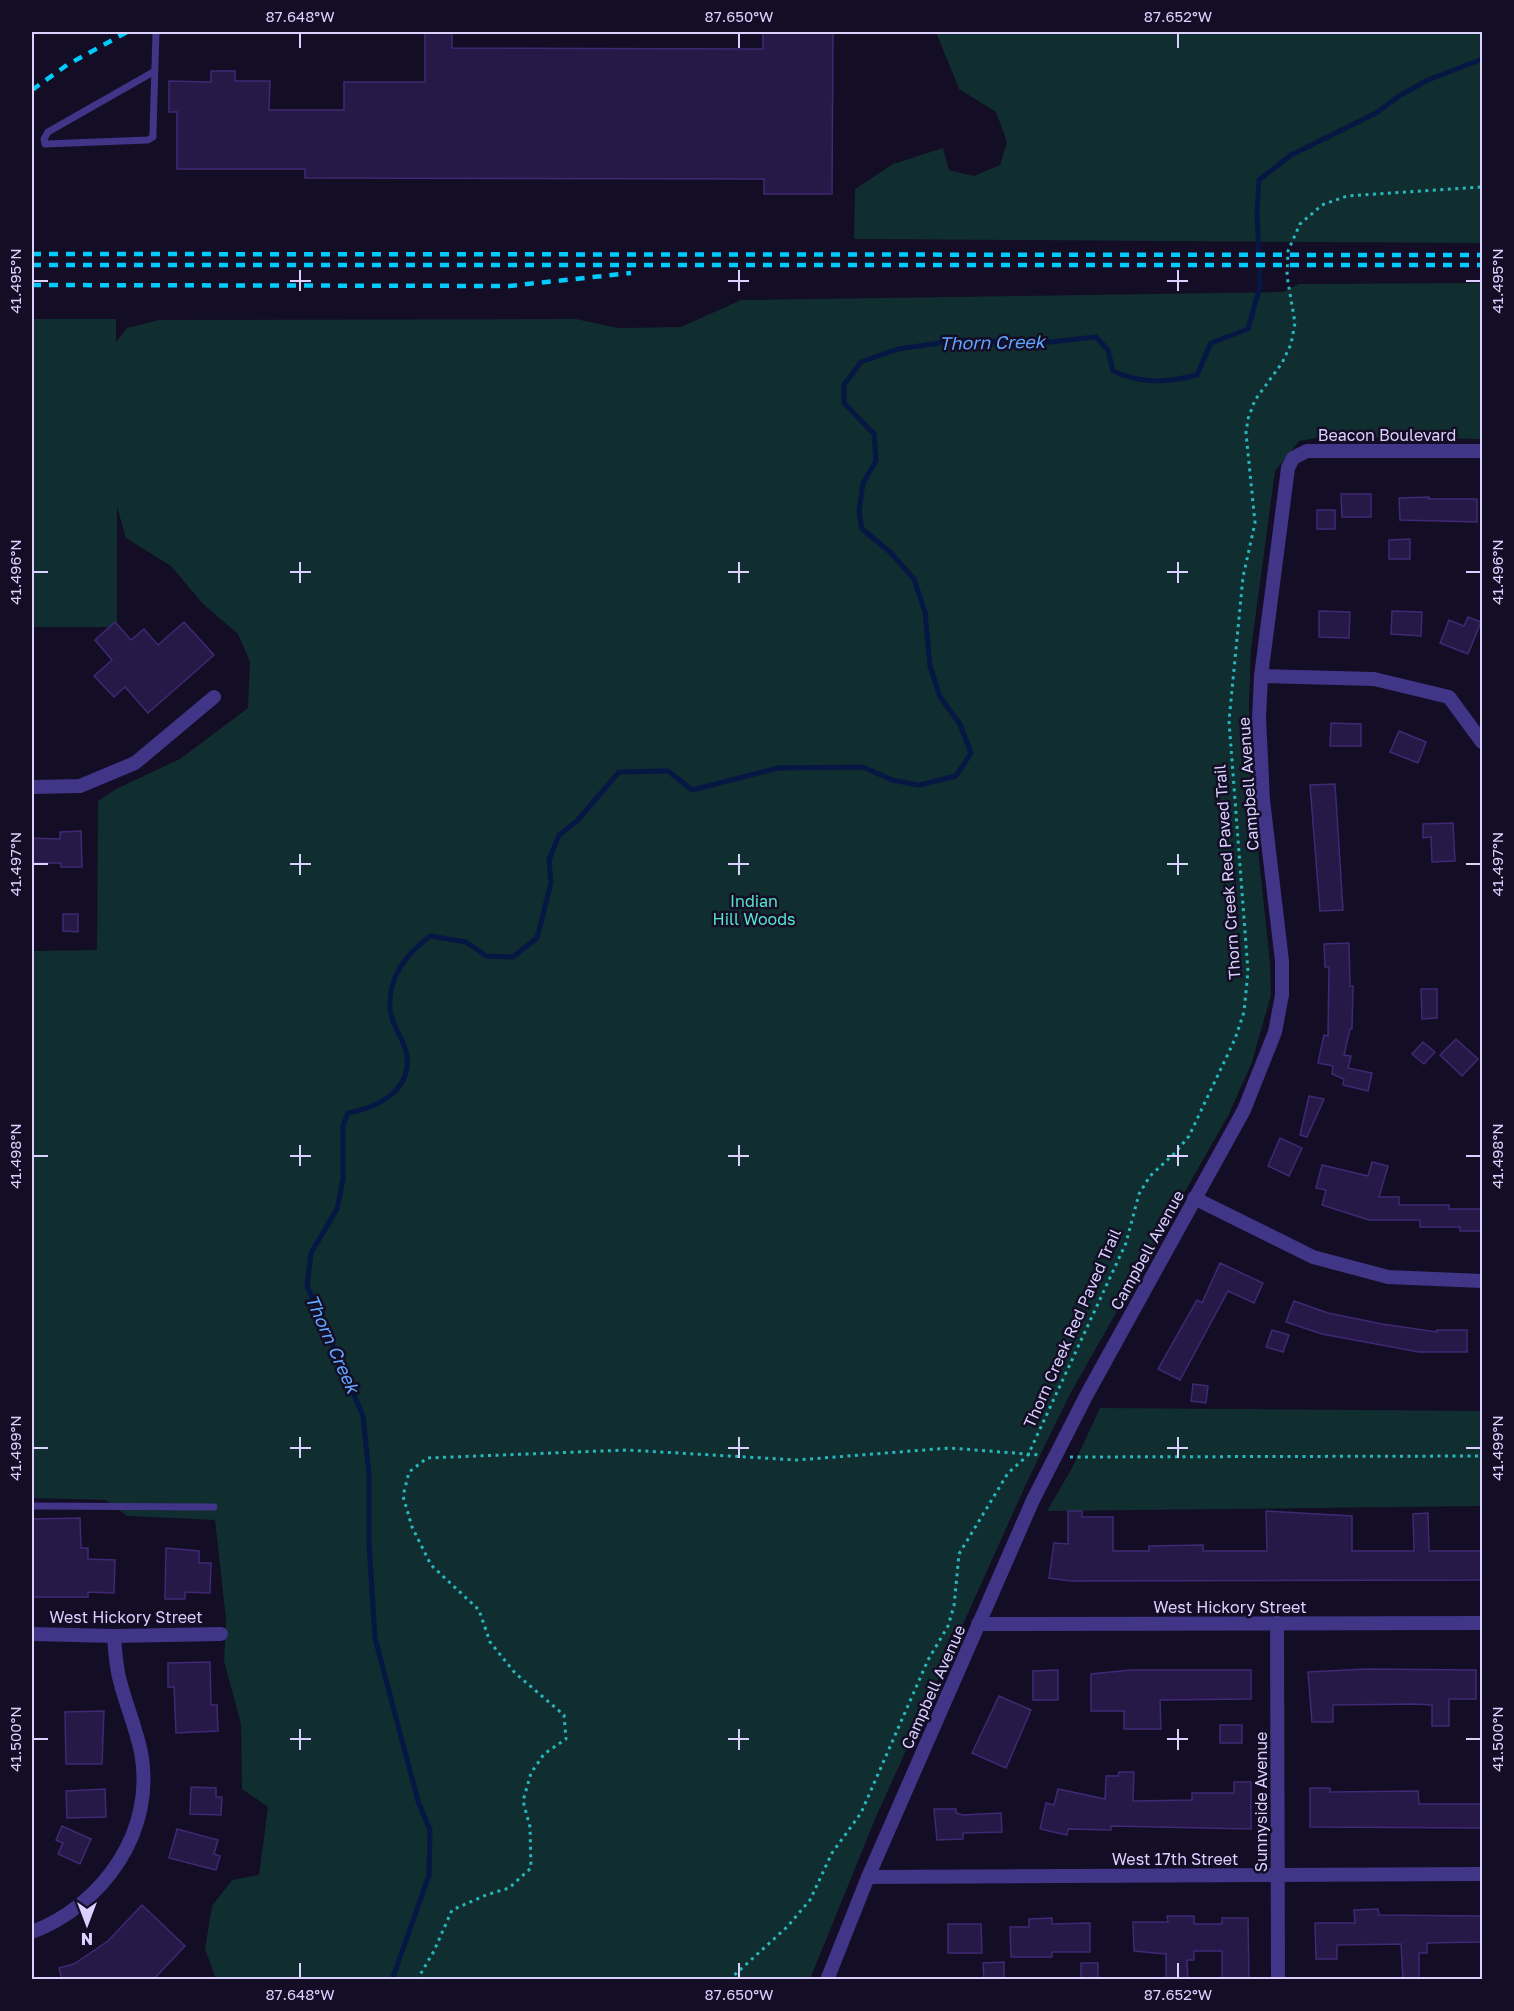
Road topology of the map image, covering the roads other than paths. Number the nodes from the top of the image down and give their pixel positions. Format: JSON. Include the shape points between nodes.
{"nodes":[{"id":1,"x":156,"y":32,"type":"edge"},
{"id":2,"x":155,"y":70,"type":"junction"},
{"id":3,"x":1482,"y":452,"type":"edge"},
{"id":4,"x":1293,"y":458,"type":"joint"},
{"id":5,"x":1261,"y":676,"type":"junction"},
{"id":6,"x":214,"y":697,"type":"dead end"},
{"id":7,"x":1482,"y":742,"type":"edge"},
{"id":8,"x":32,"y":787,"type":"edge"},
{"id":9,"x":1194,"y":1198,"type":"junction"},
{"id":10,"x":1482,"y":1281,"type":"edge"},
{"id":11,"x":32,"y":1506,"type":"edge"},
{"id":12,"x":214,"y":1507,"type":"dead end"},
{"id":13,"x":1277,"y":1623,"type":"junction"},
{"id":14,"x":1482,"y":1623,"type":"edge"},
{"id":15,"x":978,"y":1624,"type":"junction"},
{"id":16,"x":32,"y":1634,"type":"edge"},
{"id":17,"x":221,"y":1634,"type":"dead end"},
{"id":18,"x":114,"y":1636,"type":"junction"},
{"id":19,"x":1482,"y":1874,"type":"edge"},
{"id":20,"x":1278,"y":1875,"type":"junction"},
{"id":21,"x":868,"y":1877,"type":"junction"},
{"id":22,"x":32,"y":1932,"type":"edge"},
{"id":23,"x":827,"y":1980,"type":"edge"},
{"id":24,"x":1278,"y":1980,"type":"edge"}],
"edges":[{"from":1,"to":2,"type":"lane"},
{"from":2,"to":2,"type":"lane","via":[[153,132],[148,140],[45,144],[48,132]]},
{"from":3,"to":4,"type":"street","name":"Beacon Boulevard","via":[[1307,451]]},
{"from":4,"to":5,"type":"street","name":"Campbell Avenue","via":[[1288,468]]},
{"from":5,"to":7,"type":"street","via":[[1374,678],[1449,698]]},
{"from":5,"to":9,"type":"street","name":"Campbell Avenue","via":[[1263,800],[1282,961],[1282,995],[1275,1032],[1244,1110]]},
{"from":6,"to":8,"type":"street","via":[[135,763],[80,786]]},
{"from":9,"to":10,"type":"street","via":[[1323,1260],[1388,1276]]},
{"from":9,"to":15,"type":"street","name":"Campbell Avenue","via":[[1033,1500]]},
{"from":11,"to":12,"type":"lane"},
{"from":13,"to":14,"type":"street","name":"West Hickory Street"},
{"from":13,"to":15,"type":"street","name":"West Hickory Street"},
{"from":13,"to":20,"type":"street","name":"Sunnyside Avenue"},
{"from":15,"to":21,"type":"street","name":"Campbell Avenue"},
{"from":16,"to":18,"type":"street","name":"West Hickory Street"},
{"from":17,"to":18,"type":"street","name":"West Hickory Street"},
{"from":18,"to":22,"type":"street","via":[[119,1679],[141,1752],[141,1807],[130,1843],[107,1881],[63,1918]]},
{"from":19,"to":20,"type":"street","name":"West 17th Street"},
{"from":20,"to":21,"type":"street","name":"West 17th Street"},
{"from":20,"to":24,"type":"street","name":"Sunnyside Avenue"},
{"from":21,"to":23,"type":"street","name":"Campbell Avenue"}]}
